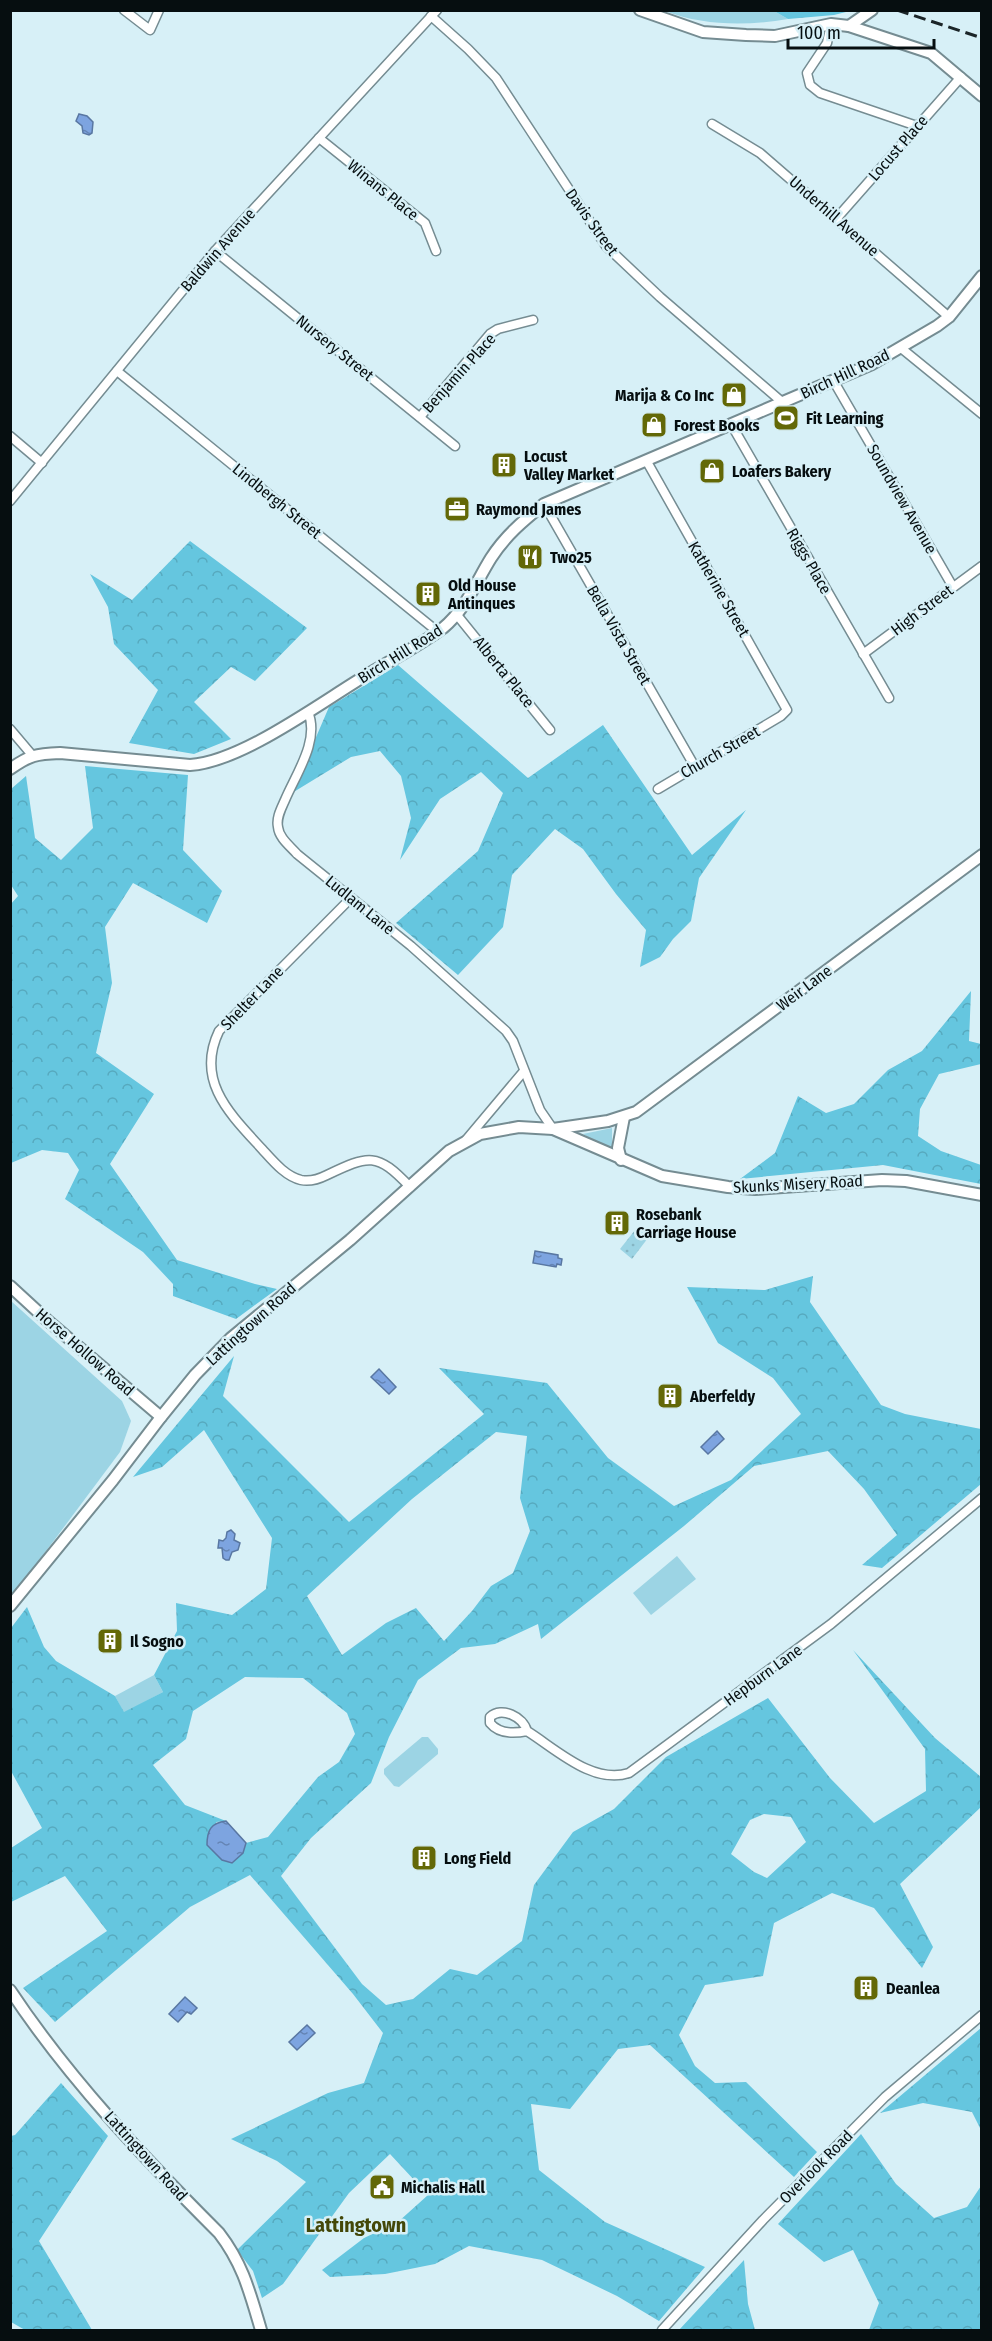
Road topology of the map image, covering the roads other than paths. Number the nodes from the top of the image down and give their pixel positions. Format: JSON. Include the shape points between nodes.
{"nodes":[{"id":1,"x":124,"y":10,"type":"edge"},
{"id":2,"x":159,"y":10,"type":"edge"},
{"id":3,"x":640,"y":10,"type":"edge"},
{"id":4,"x":872,"y":10,"type":"edge"},
{"id":5,"x":434,"y":14,"type":"edge"},
{"id":6,"x":831,"y":24,"type":"junction"},
{"id":7,"x":849,"y":26,"type":"junction"},
{"id":8,"x":961,"y":77,"type":"junction"},
{"id":9,"x":981,"y":96,"type":"edge"},
{"id":10,"x":712,"y":124,"type":"dead end"},
{"id":11,"x":917,"y":126,"type":"junction"},
{"id":12,"x":318,"y":138,"type":"junction"},
{"id":13,"x":836,"y":219,"type":"junction"},
{"id":14,"x":214,"y":251,"type":"junction"},
{"id":15,"x":436,"y":251,"type":"dead end"},
{"id":16,"x":981,"y":276,"type":"edge"},
{"id":17,"x":949,"y":317,"type":"junction"},
{"id":18,"x":533,"y":320,"type":"dead end"},
{"id":19,"x":901,"y":348,"type":"junction"},
{"id":20,"x":117,"y":371,"type":"junction"},
{"id":21,"x":833,"y":380,"type":"junction"},
{"id":22,"x":782,"y":402,"type":"junction"},
{"id":23,"x":981,"y":414,"type":"edge"},
{"id":24,"x":420,"y":417,"type":"junction"},
{"id":25,"x":731,"y":424,"type":"junction"},
{"id":26,"x":10,"y":436,"type":"edge"},
{"id":27,"x":455,"y":446,"type":"dead end"},
{"id":28,"x":646,"y":460,"type":"junction"},
{"id":29,"x":42,"y":463,"type":"junction"},
{"id":30,"x":10,"y":501,"type":"edge"},
{"id":31,"x":544,"y":504,"type":"junction"},
{"id":32,"x":981,"y":566,"type":"edge"},
{"id":33,"x":953,"y":587,"type":"junction"},
{"id":34,"x":457,"y":615,"type":"junction"},
{"id":35,"x":438,"y":632,"type":"junction"},
{"id":36,"x":863,"y":654,"type":"junction"},
{"id":37,"x":889,"y":699,"type":"dead end"},
{"id":38,"x":308,"y":712,"type":"junction"},
{"id":39,"x":781,"y":716,"type":"joint"},
{"id":40,"x":10,"y":729,"type":"edge"},
{"id":41,"x":550,"y":730,"type":"dead end"},
{"id":42,"x":32,"y":755,"type":"junction"},
{"id":43,"x":695,"y":767,"type":"junction"},
{"id":44,"x":10,"y":769,"type":"edge"},
{"id":45,"x":658,"y":789,"type":"dead end"},
{"id":46,"x":981,"y":855,"type":"edge"},
{"id":47,"x":351,"y":898,"type":"junction"},
{"id":48,"x":524,"y":1071,"type":"junction"},
{"id":49,"x":624,"y":1117,"type":"junction"},
{"id":50,"x":553,"y":1129,"type":"junction"},
{"id":51,"x":465,"y":1141,"type":"junction"},
{"id":52,"x":621,"y":1160,"type":"junction"},
{"id":53,"x":410,"y":1186,"type":"junction"},
{"id":54,"x":981,"y":1195,"type":"edge"},
{"id":55,"x":10,"y":1286,"type":"edge"},
{"id":56,"x":161,"y":1417,"type":"junction"},
{"id":57,"x":981,"y":1498,"type":"edge"},
{"id":58,"x":10,"y":1606,"type":"edge"},
{"id":59,"x":527,"y":1731,"type":"dead end"},
{"id":60,"x":10,"y":1990,"type":"edge"},
{"id":61,"x":981,"y":2015,"type":"edge"},
{"id":62,"x":261,"y":2331,"type":"edge"},
{"id":63,"x":662,"y":2331,"type":"edge"}],
"edges":[{"from":1,"to":2,"type":"street","via":[[150,30]]},
{"from":3,"to":6,"type":"street","via":[[703,32],[775,36]]},
{"from":4,"to":7,"type":"street"},
{"from":5,"to":12,"type":"street","name":"Baldwin Avenue"},
{"from":5,"to":22,"type":"street","name":"Davis Street","via":[[496,78],[606,246]]},
{"from":6,"to":7,"type":"street"},
{"from":6,"to":11,"type":"street","via":[[827,43],[807,73],[810,85],[820,93]]},
{"from":7,"to":8,"type":"street","via":[[931,53]]},
{"from":8,"to":9,"type":"street"},
{"from":8,"to":11,"type":"street","name":"Locust Place"},
{"from":10,"to":13,"type":"street","name":"Underhill Avenue","via":[[760,153]]},
{"from":11,"to":13,"type":"street","name":"Locust Place"},
{"from":12,"to":14,"type":"street","name":"Baldwin Avenue"},
{"from":12,"to":15,"type":"street","name":"Winans Place","via":[[425,223]]},
{"from":13,"to":17,"type":"street","name":"Underhill Avenue"},
{"from":14,"to":20,"type":"street","name":"Baldwin Avenue"},
{"from":14,"to":24,"type":"street","name":"Nursery Street"},
{"from":16,"to":17,"type":"street","name":"Birch Hill Road"},
{"from":17,"to":19,"type":"street","name":"Birch Hill Road"},
{"from":18,"to":24,"type":"street","name":"Benjamin Place","via":[[490,334]]},
{"from":19,"to":21,"type":"street","name":"Birch Hill Road"},
{"from":19,"to":23,"type":"street"},
{"from":20,"to":29,"type":"street","name":"Baldwin Avenue"},
{"from":20,"to":35,"type":"street","name":"Lindbergh Street"},
{"from":21,"to":22,"type":"street","name":"Birch Hill Road"},
{"from":21,"to":33,"type":"street","name":"Soundview Avenue"},
{"from":22,"to":25,"type":"street","name":"Birch Hill Road"},
{"from":24,"to":27,"type":"street","name":"Nursery Street"},
{"from":25,"to":28,"type":"street","name":"Birch Hill Road"},
{"from":25,"to":36,"type":"street","name":"Riggs Place"},
{"from":26,"to":29,"type":"street"},
{"from":28,"to":31,"type":"street","name":"Birch Hill Road"},
{"from":28,"to":39,"type":"street","name":"Katherine Street","via":[[787,707]]},
{"from":29,"to":30,"type":"street","name":"Baldwin Avenue"},
{"from":31,"to":34,"type":"street","name":"Birch Hill Road","via":[[507,537]]},
{"from":31,"to":43,"type":"street","name":"Bella Vista Street"},
{"from":32,"to":33,"type":"street","name":"High Street"},
{"from":33,"to":36,"type":"street","name":"High Street"},
{"from":34,"to":35,"type":"street","name":"Birch Hill Road"},
{"from":34,"to":41,"type":"street","name":"Alberta Place"},
{"from":35,"to":38,"type":"street","name":"Birch Hill Road"},
{"from":36,"to":37,"type":"street","name":"Riggs Place"},
{"from":38,"to":42,"type":"street","name":"Birch Hill Road","via":[[242,749],[201,764],[60,753]]},
{"from":38,"to":47,"type":"street","name":"Ludlam Lane","via":[[313,730],[310,744],[278,815],[278,828],[282,839],[297,854]]},
{"from":39,"to":43,"type":"street","name":"Church Street"},
{"from":40,"to":42,"type":"street"},
{"from":42,"to":44,"type":"street","name":"Birch Hill Road"},
{"from":43,"to":45,"type":"street","name":"Church Street"},
{"from":46,"to":49,"type":"street","name":"Weir Lane","via":[[665,1091]]},
{"from":47,"to":48,"type":"street","name":"Ludlam Lane","via":[[496,1019],[513,1041]]},
{"from":47,"to":53,"type":"street","name":"Shelter Lane","via":[[219,1031],[210,1054],[212,1073],[232,1116],[291,1176],[313,1180],[373,1160],[392,1167]]},
{"from":48,"to":50,"type":"street","name":"Ludlam Lane","via":[[540,1110]]},
{"from":48,"to":51,"type":"street"},
{"from":49,"to":50,"type":"street","name":"Weir Lane"},
{"from":49,"to":52,"type":"street","via":[[618,1148]]},
{"from":50,"to":51,"type":"street","name":"Lattingtown Road","via":[[511,1128]]},
{"from":50,"to":52,"type":"street","name":"Skunks Misery Road"},
{"from":51,"to":53,"type":"street","name":"Lattingtown Road"},
{"from":52,"to":54,"type":"street","name":"Skunks Misery Road","via":[[662,1176],[728,1187],[882,1180]]},
{"from":53,"to":56,"type":"street","name":"Lattingtown Road","via":[[231,1338]]},
{"from":55,"to":56,"type":"street","name":"Horse Hollow Road"},
{"from":56,"to":58,"type":"street","name":"Lattingtown Road"},
{"from":57,"to":59,"type":"street","name":"Hepburn Lane","via":[[831,1624],[629,1773],[601,1774],[583,1767]]},
{"from":60,"to":62,"type":"street","name":"Lattingtown Road","via":[[118,2127],[233,2252]]},
{"from":61,"to":63,"type":"street","name":"Overlook Road","via":[[885,2097],[758,2225]]}]}
